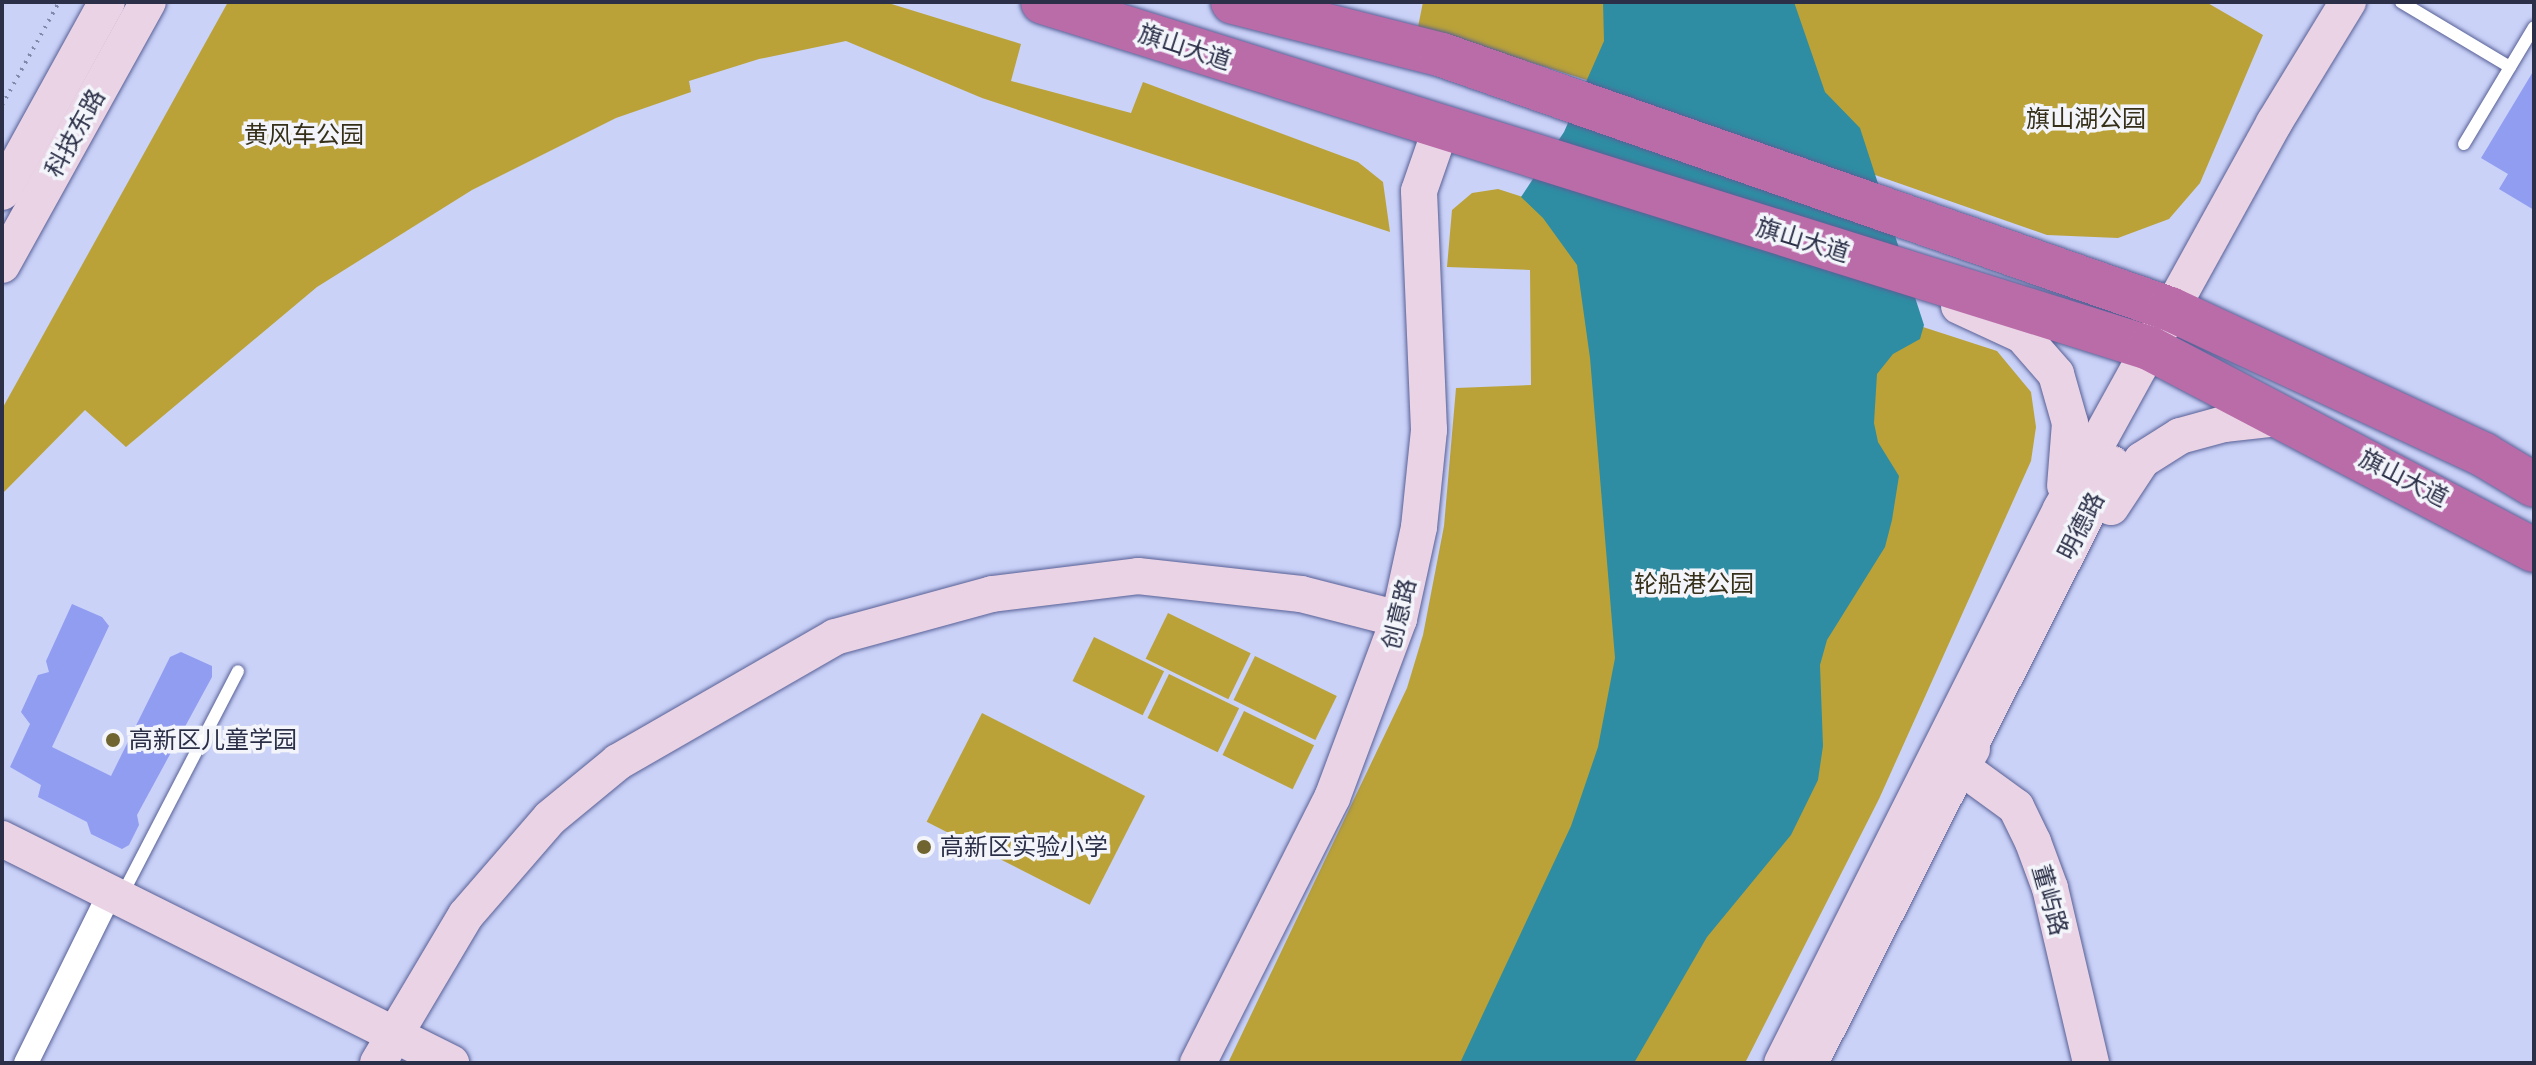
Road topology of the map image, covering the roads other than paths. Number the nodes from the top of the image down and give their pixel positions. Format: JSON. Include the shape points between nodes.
{"nodes":[{"id":1,"x":107,"y":2,"type":"edge"},
{"id":2,"x":148,"y":2,"type":"edge"},
{"id":3,"x":1043,"y":2,"type":"edge"},
{"id":4,"x":1233,"y":2,"type":"edge"},
{"id":5,"x":2348,"y":2,"type":"edge"},
{"id":6,"x":2374,"y":2,"type":"edge"},
{"id":7,"x":2401,"y":2,"type":"edge"},
{"id":8,"x":2534,"y":27,"type":"edge"},
{"id":9,"x":2510,"y":67,"type":"junction"},
{"id":10,"x":1441,"y":128,"type":"junction"},
{"id":11,"x":2464,"y":144,"type":"dead end"},
{"id":12,"x":2,"y":192,"type":"edge"},
{"id":13,"x":1864,"y":259,"type":"junction"},
{"id":14,"x":2,"y":265,"type":"edge"},
{"id":15,"x":2180,"y":312,"type":"junction"},
{"id":16,"x":2158,"y":353,"type":"junction"},
{"id":17,"x":2287,"y":417,"type":"junction"},
{"id":18,"x":2534,"y":485,"type":"edge"},
{"id":19,"x":2061,"y":509,"type":"junction"},
{"id":20,"x":2534,"y":550,"type":"edge"},
{"id":21,"x":1399,"y":619,"type":"junction"},
{"id":22,"x":238,"y":671,"type":"dead end"},
{"id":23,"x":1961,"y":767,"type":"junction"},
{"id":24,"x":2,"y":839,"type":"edge"},
{"id":25,"x":115,"y":896,"type":"junction"},
{"id":26,"x":385,"y":1049,"type":"edge"},
{"id":27,"x":26,"y":1063,"type":"edge"},
{"id":28,"x":451,"y":1063,"type":"edge"},
{"id":29,"x":1198,"y":1063,"type":"edge"},
{"id":30,"x":1782,"y":1063,"type":"edge"},
{"id":31,"x":1810,"y":1063,"type":"edge"},
{"id":32,"x":2091,"y":1063,"type":"edge"}],
"edges":[{"from":1,"to":12,"type":"street","name":"科技东路"},
{"from":2,"to":14,"type":"street","name":"科技东路"},
{"from":3,"to":10,"type":"highway","name":"旗山大道"},
{"from":4,"to":15,"type":"highway","via":[[1442,55]]},
{"from":5,"to":15,"type":"street","name":"明德路"},
{"from":6,"to":15,"type":"street","name":"明德路"},
{"from":7,"to":9,"type":"lane"},
{"from":8,"to":9,"type":"lane"},
{"from":9,"to":11,"type":"lane"},
{"from":10,"to":13,"type":"highway","name":"旗山大道"},
{"from":10,"to":21,"type":"street","name":"创意路","via":[[1419,191],[1429,430],[1419,527]]},
{"from":13,"to":16,"type":"highway","name":"旗山大道"},
{"from":13,"to":19,"type":"street","via":[[2022,335],[2047,358],[2066,396],[2070,423]]},
{"from":15,"to":16,"type":"street","name":"明德路"},
{"from":15,"to":18,"type":"highway","via":[[2484,455]]},
{"from":16,"to":17,"type":"highway","name":"旗山大道"},
{"from":16,"to":19,"type":"street"},
{"from":16,"to":23,"type":"street","name":"明德路"},
{"from":17,"to":20,"type":"highway","name":"旗山大道"},
{"from":17,"to":23,"type":"street","via":[[2203,428],[2142,460]]},
{"from":19,"to":30,"type":"street"},
{"from":21,"to":26,"type":"street","via":[[1301,594],[1138,576],[992,594],[835,637],[618,762],[580,791],[517,852],[466,915]]},
{"from":21,"to":29,"type":"street","name":"创意路","via":[[1332,798]]},
{"from":22,"to":25,"type":"lane"},
{"from":23,"to":31,"type":"street","name":"明德路"},
{"from":23,"to":32,"type":"street","name":"董屿路","via":[[2016,807],[2033,842],[2050,888]]},
{"from":24,"to":25,"type":"street"},
{"from":25,"to":26,"type":"street"},
{"from":25,"to":27,"type":"street"},
{"from":26,"to":28,"type":"street"}]}
